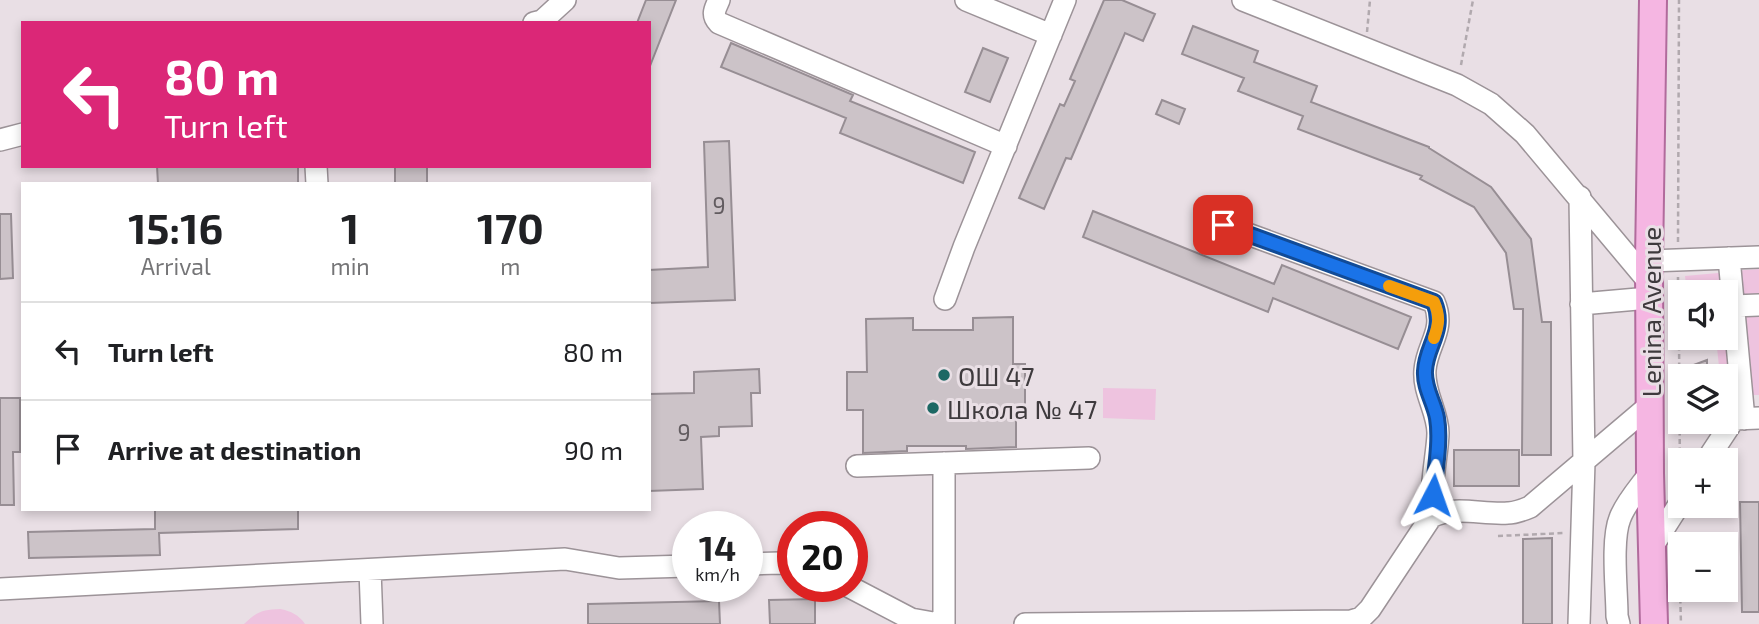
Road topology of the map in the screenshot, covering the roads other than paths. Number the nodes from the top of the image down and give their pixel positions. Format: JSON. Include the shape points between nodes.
{"nodes":[{"id":1,"x":565,"y":0,"type":"edge"},
{"id":2,"x":719,"y":0,"type":"edge"},
{"id":3,"x":966,"y":0,"type":"edge"},
{"id":4,"x":1065,"y":0,"type":"edge"},
{"id":5,"x":1243,"y":0,"type":"edge"},
{"id":6,"x":1653,"y":0,"type":"edge"},
{"id":7,"x":542,"y":21,"type":"edge"},
{"id":8,"x":1051,"y":35,"type":"junction"},
{"id":9,"x":21,"y":135,"type":"edge"},
{"id":10,"x":0,"y":140,"type":"edge"},
{"id":11,"x":1006,"y":146,"type":"junction"},
{"id":12,"x":1580,"y":197,"type":"junction"},
{"id":13,"x":1223,"y":225,"type":"dead end"},
{"id":14,"x":1759,"y":257,"type":"edge"},
{"id":15,"x":1728,"y":258,"type":"junction"},
{"id":16,"x":1649,"y":280,"type":"junction"},
{"id":17,"x":1729,"y":280,"type":"edge"},
{"id":18,"x":944,"y":299,"type":"dead end"},
{"id":19,"x":1581,"y":303,"type":"junction"},
{"id":20,"x":1738,"y":304,"type":"edge"},
{"id":21,"x":1759,"y":305,"type":"edge"},
{"id":22,"x":1738,"y":348,"type":"edge"},
{"id":23,"x":1650,"y":406,"type":"junction"},
{"id":24,"x":1751,"y":419,"type":"edge"},
{"id":25,"x":1715,"y":448,"type":"edge"},
{"id":26,"x":1088,"y":458,"type":"dead end"},
{"id":27,"x":1584,"y":462,"type":"junction"},
{"id":28,"x":944,"y":463,"type":"junction"},
{"id":29,"x":857,"y":466,"type":"dead end"},
{"id":30,"x":1650,"y":472,"type":"junction"},
{"id":31,"x":1441,"y":512,"type":"junction"},
{"id":32,"x":1670,"y":518,"type":"edge"},
{"id":33,"x":1652,"y":547,"type":"junction"},
{"id":34,"x":672,"y":566,"type":"edge"},
{"id":35,"x":370,"y":570,"type":"junction"},
{"id":36,"x":0,"y":589,"type":"edge"},
{"id":37,"x":868,"y":597,"type":"edge"},
{"id":38,"x":911,"y":622,"type":"edge"},
{"id":39,"x":372,"y":624,"type":"edge"},
{"id":40,"x":942,"y":624,"type":"edge"},
{"id":41,"x":1025,"y":624,"type":"edge"},
{"id":42,"x":1579,"y":624,"type":"edge"},
{"id":43,"x":1619,"y":624,"type":"edge"},
{"id":44,"x":1654,"y":624,"type":"edge"}],
"edges":[{"from":1,"to":7,"type":"street"},
{"from":2,"to":11,"type":"street","via":[[714,12],[719,23]]},
{"from":3,"to":8,"type":"street"},
{"from":4,"to":8,"type":"street"},
{"from":5,"to":12,"type":"street","via":[[1457,85],[1491,104],[1525,134]]},
{"from":6,"to":16,"type":"main road","name":"Lenina Avenue"},
{"from":8,"to":11,"type":"street"},
{"from":9,"to":10,"type":"street"},
{"from":11,"to":18,"type":"street"},
{"from":12,"to":16,"type":"street"},
{"from":12,"to":19,"type":"street"},
{"from":13,"to":31,"type":"street","via":[[1434,302],[1439,324],[1425,368],[1437,418],[1433,495]]},
{"from":14,"to":15,"type":"street"},
{"from":15,"to":16,"type":"street"},
{"from":15,"to":17,"type":"street"},
{"from":16,"to":19,"type":"street"},
{"from":16,"to":23,"type":"main road","name":"Lenina Avenue"},
{"from":19,"to":27,"type":"street"},
{"from":20,"to":21,"type":"street"},
{"from":22,"to":24,"type":"street"},
{"from":23,"to":27,"type":"street"},
{"from":23,"to":30,"type":"main road","name":"Lenina Avenue"},
{"from":24,"to":25,"type":"street","via":[[1734,419]]},
{"from":26,"to":28,"type":"street"},
{"from":27,"to":31,"type":"street","via":[[1541,499],[1518,512]]},
{"from":27,"to":42,"type":"street"},
{"from":28,"to":29,"type":"street"},
{"from":28,"to":40,"type":"street"},
{"from":30,"to":33,"type":"main road","name":"Lenina Avenue"},
{"from":30,"to":43,"type":"street","via":[[1618,522]]},
{"from":31,"to":41,"type":"street","via":[[1431,517],[1370,610],[1351,621]]},
{"from":32,"to":33,"type":"street"},
{"from":33,"to":44,"type":"main road","name":"Lenina Avenue"},
{"from":34,"to":35,"type":"street","via":[[618,568],[565,559]]},
{"from":35,"to":36,"type":"street"},
{"from":35,"to":39,"type":"street"},
{"from":37,"to":38,"type":"street"},
{"from":38,"to":40,"type":"street"}]}
